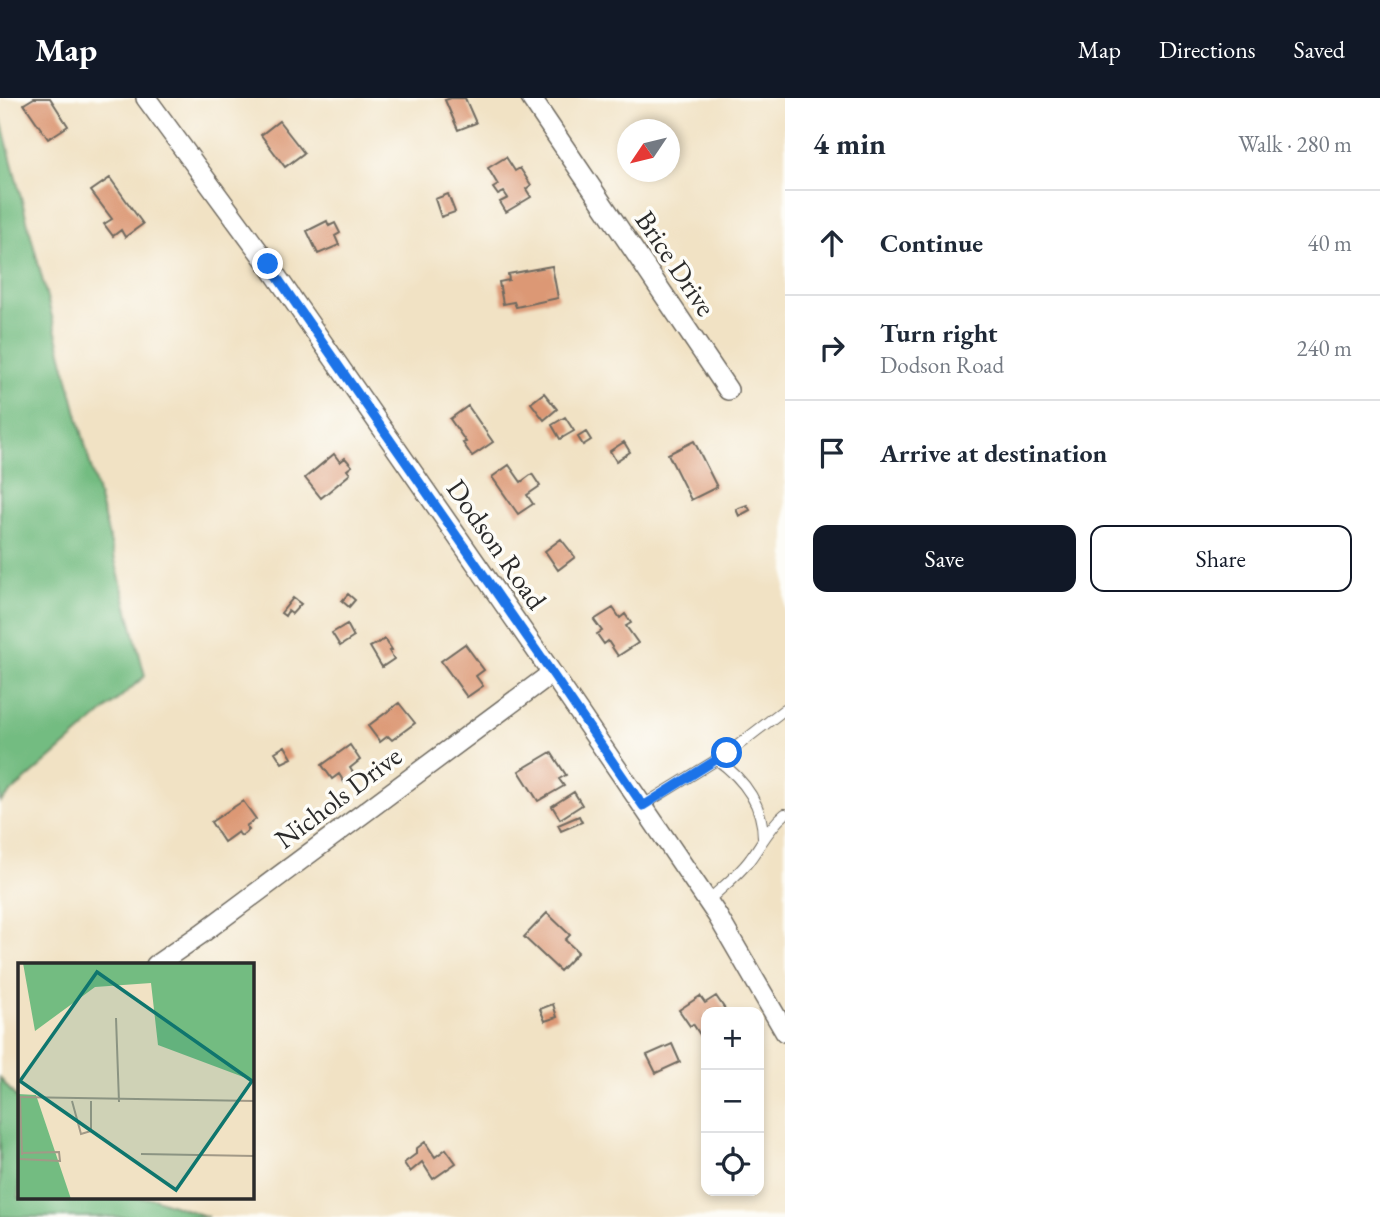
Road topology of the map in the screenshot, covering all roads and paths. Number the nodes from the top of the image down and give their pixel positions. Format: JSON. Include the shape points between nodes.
{"nodes":[{"id":1,"x":146,"y":98,"type":"edge"},
{"id":2,"x":531,"y":98,"type":"edge"},
{"id":3,"x":728,"y":390,"type":"dead end"},
{"id":4,"x":552,"y":673,"type":"junction"},
{"id":5,"x":785,"y":709,"type":"edge"},
{"id":6,"x":716,"y":759,"type":"junction"},
{"id":7,"x":643,"y":806,"type":"junction"},
{"id":8,"x":785,"y":814,"type":"edge"},
{"id":9,"x":763,"y":839,"type":"junction"},
{"id":10,"x":708,"y":901,"type":"junction"},
{"id":11,"x":159,"y":963,"type":"edge"},
{"id":12,"x":785,"y":1032,"type":"edge"}],
"edges":[{"from":1,"to":4,"type":"street","name":"Dodson Road","via":[[268,264]]},
{"from":2,"to":3,"type":"street","name":"Brice Drive"},
{"from":4,"to":7,"type":"street","name":"Dodson Road"},
{"from":4,"to":11,"type":"street","name":"Nichols Drive"},
{"from":5,"to":6,"type":"lane"},
{"from":6,"to":7,"type":"lane"},
{"from":6,"to":9,"type":"lane","via":[[740,778],[751,794]]},
{"from":7,"to":10,"type":"street","name":"Dodson Road"},
{"from":8,"to":9,"type":"lane"},
{"from":9,"to":10,"type":"lane","via":[[750,860]]},
{"from":10,"to":12,"type":"street","name":"Dodson Road"}]}
